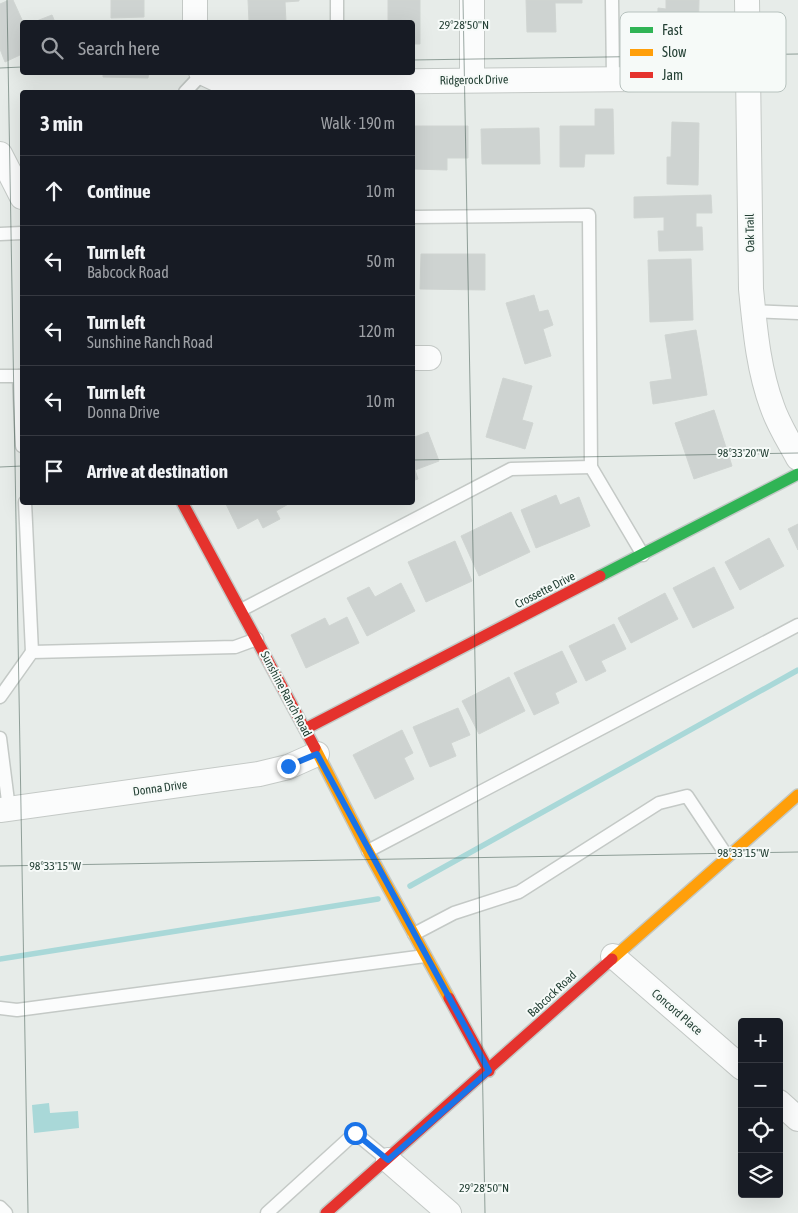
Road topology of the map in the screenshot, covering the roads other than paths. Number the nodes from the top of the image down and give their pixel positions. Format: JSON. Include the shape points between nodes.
{"nodes":[{"id":1,"x":195,"y":0,"type":"edge"},
{"id":2,"x":337,"y":0,"type":"edge"},
{"id":3,"x":472,"y":0,"type":"edge"},
{"id":4,"x":612,"y":0,"type":"edge"},
{"id":5,"x":195,"y":20,"type":"edge"},
{"id":6,"x":337,"y":20,"type":"edge"},
{"id":7,"x":199,"y":75,"type":"edge"},
{"id":8,"x":206,"y":75,"type":"edge"},
{"id":9,"x":337,"y":77,"type":"edge"},
{"id":10,"x":612,"y":79,"type":"junction"},
{"id":11,"x":620,"y":79,"type":"edge"},
{"id":12,"x":472,"y":80,"type":"junction"},
{"id":13,"x":187,"y":90,"type":"edge"},
{"id":14,"x":748,"y":92,"type":"edge"},
{"id":15,"x":0,"y":154,"type":"edge"},
{"id":16,"x":20,"y":193,"type":"edge"},
{"id":17,"x":415,"y":217,"type":"edge"},
{"id":18,"x":20,"y":233,"type":"edge"},
{"id":19,"x":0,"y":234,"type":"edge"},
{"id":20,"x":753,"y":311,"type":"junction"},
{"id":21,"x":798,"y":313,"type":"edge"},
{"id":22,"x":0,"y":376,"type":"edge"},
{"id":23,"x":20,"y":376,"type":"edge"},
{"id":24,"x":798,"y":458,"type":"edge"},
{"id":25,"x":591,"y":467,"type":"junction"},
{"id":26,"x":798,"y":474,"type":"edge"},
{"id":27,"x":25,"y":505,"type":"edge"},
{"id":28,"x":184,"y":505,"type":"edge"},
{"id":29,"x":643,"y":554,"type":"junction"},
{"id":30,"x":241,"y":610,"type":"junction"},
{"id":31,"x":798,"y":625,"type":"edge"},
{"id":32,"x":257,"y":640,"type":"junction"},
{"id":33,"x":32,"y":652,"type":"junction"},
{"id":34,"x":0,"y":697,"type":"edge"},
{"id":35,"x":305,"y":729,"type":"junction"},
{"id":36,"x":0,"y":738,"type":"edge"},
{"id":37,"x":317,"y":754,"type":"junction"},
{"id":38,"x":798,"y":795,"type":"edge"},
{"id":39,"x":4,"y":810,"type":"edge"},
{"id":40,"x":368,"y":851,"type":"junction"},
{"id":41,"x":727,"y":856,"type":"junction"},
{"id":42,"x":414,"y":934,"type":"junction"},
{"id":43,"x":425,"y":956,"type":"junction"},
{"id":44,"x":613,"y":956,"type":"junction"},
{"id":45,"x":0,"y":1008,"type":"edge"},
{"id":46,"x":738,"y":1065,"type":"edge"},
{"id":47,"x":489,"y":1071,"type":"junction"},
{"id":48,"x":783,"y":1106,"type":"edge"},
{"id":49,"x":798,"y":1119,"type":"edge"},
{"id":50,"x":388,"y":1160,"type":"junction"},
{"id":51,"x":0,"y":1207,"type":"edge"},
{"id":52,"x":6,"y":1213,"type":"edge"},
{"id":53,"x":267,"y":1213,"type":"edge"},
{"id":54,"x":326,"y":1213,"type":"edge"},
{"id":55,"x":449,"y":1213,"type":"edge"}],
"edges":[{"from":1,"to":5,"type":"street"},
{"from":2,"to":6,"type":"lane"},
{"from":3,"to":12,"type":"street"},
{"from":4,"to":10,"type":"lane"},
{"from":7,"to":13,"type":"lane"},
{"from":8,"to":9,"type":"street","name":"Ridgerock Drive","via":[[220,80]]},
{"from":9,"to":12,"type":"street","name":"Ridgerock Drive"},
{"from":10,"to":11,"type":"street","name":"Ridgerock Drive"},
{"from":10,"to":12,"type":"street","name":"Ridgerock Drive"},
{"from":14,"to":20,"type":"street","name":"Oak Trail"},
{"from":15,"to":16,"type":"street"},
{"from":17,"to":25,"type":"lane","via":[[589,216]]},
{"from":18,"to":19,"type":"lane"},
{"from":20,"to":21,"type":"lane"},
{"from":20,"to":24,"type":"street","name":"Oak Trail","via":[[772,407]]},
{"from":22,"to":23,"type":"lane"},
{"from":25,"to":29,"type":"lane"},
{"from":25,"to":30,"type":"lane","via":[[511,469]]},
{"from":26,"to":29,"type":"street","name":"Crossette Drive"},
{"from":27,"to":33,"type":"lane"},
{"from":28,"to":30,"type":"street","name":"Sunshine Ranch Road"},
{"from":29,"to":35,"type":"street","name":"Crossette Drive"},
{"from":30,"to":32,"type":"street","name":"Sunshine Ranch Road"},
{"from":31,"to":40,"type":"lane"},
{"from":32,"to":33,"type":"lane","via":[[235,647]]},
{"from":32,"to":35,"type":"street","name":"Sunshine Ranch Road"},
{"from":33,"to":34,"type":"lane"},
{"from":35,"to":37,"type":"street","name":"Sunshine Ranch Road"},
{"from":36,"to":39,"type":"lane"},
{"from":37,"to":39,"type":"street","name":"Donna Drive","via":[[259,774]]},
{"from":37,"to":40,"type":"street","name":"Sunshine Ranch Road"},
{"from":38,"to":41,"type":"street","name":"Babcock Road"},
{"from":40,"to":42,"type":"street","name":"Sunshine Ranch Road"},
{"from":41,"to":42,"type":"lane","via":[[687,796],[659,803],[519,892],[454,913]]},
{"from":41,"to":44,"type":"street","name":"Babcock Road"},
{"from":42,"to":43,"type":"street","name":"Sunshine Ranch Road"},
{"from":43,"to":45,"type":"lane","via":[[17,1010]]},
{"from":43,"to":47,"type":"street","name":"Sunshine Ranch Road"},
{"from":44,"to":46,"type":"street","name":"Concord Place"},
{"from":44,"to":47,"type":"street","name":"Babcock Road"},
{"from":47,"to":50,"type":"street","name":"Babcock Road"},
{"from":48,"to":49,"type":"street"},
{"from":50,"to":53,"type":"lane","via":[[355,1133]]},
{"from":50,"to":54,"type":"street","name":"Babcock Road"},
{"from":50,"to":55,"type":"street"},
{"from":51,"to":52,"type":"lane"}]}
